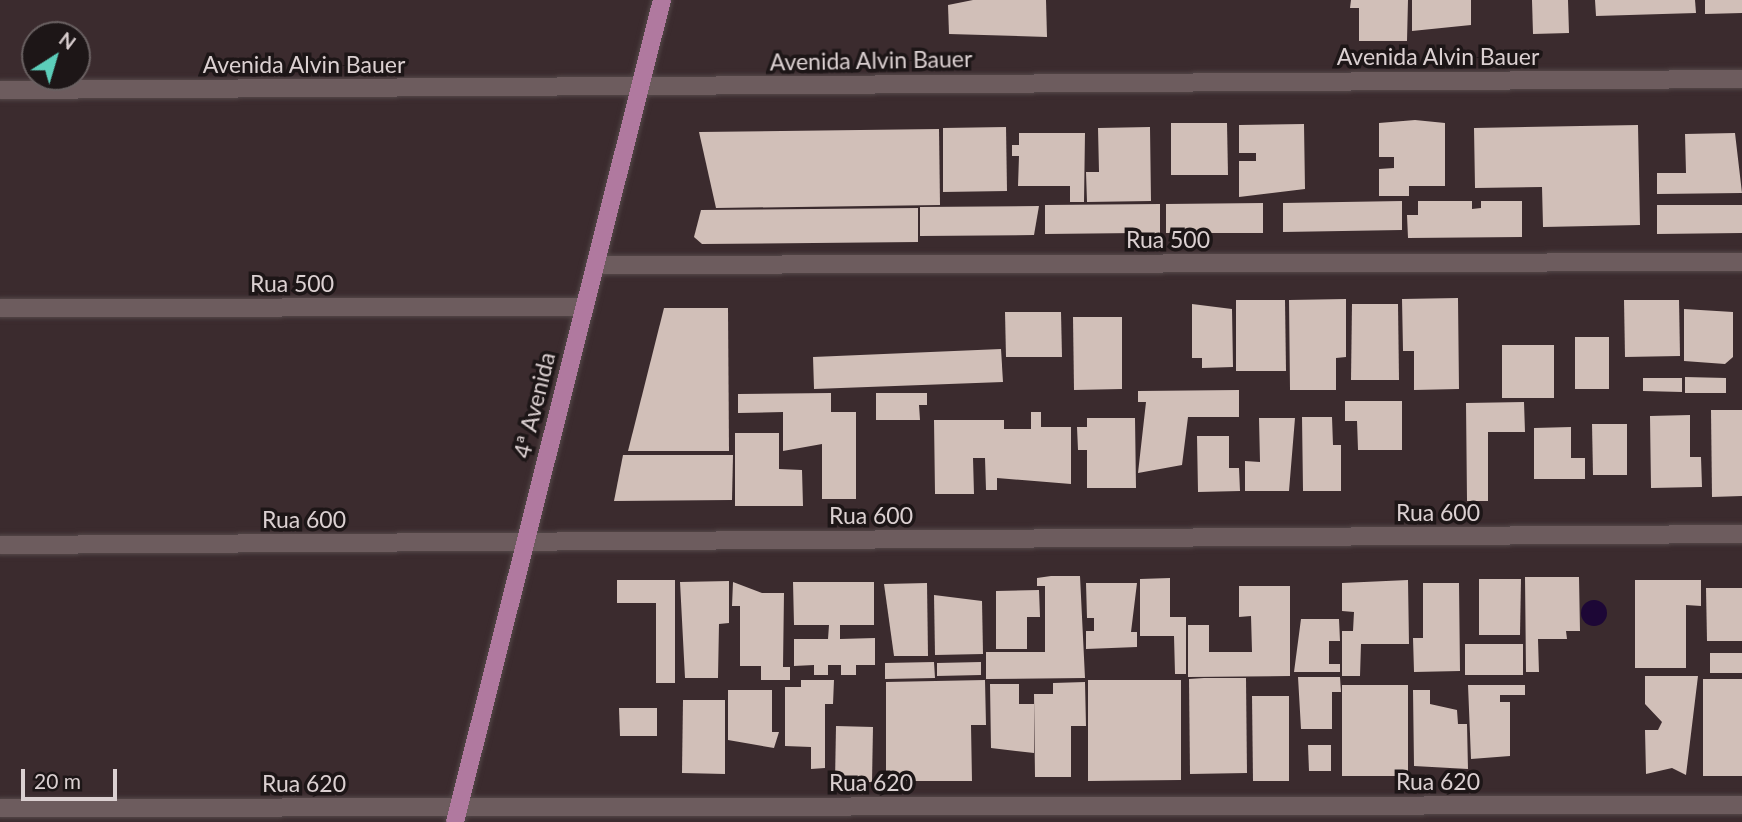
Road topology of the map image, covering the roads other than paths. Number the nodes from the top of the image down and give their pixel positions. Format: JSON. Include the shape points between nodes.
{"nodes":[{"id":1,"x":662,"y":0,"type":"edge"},
{"id":2,"x":1742,"y":79,"type":"edge"},
{"id":3,"x":640,"y":87,"type":"junction"},
{"id":4,"x":0,"y":90,"type":"edge"},
{"id":5,"x":1742,"y":262,"type":"edge"},
{"id":6,"x":595,"y":265,"type":"junction"},
{"id":7,"x":584,"y":307,"type":"junction"},
{"id":8,"x":0,"y":308,"type":"edge"},
{"id":9,"x":1742,"y":534,"type":"edge"},
{"id":10,"x":525,"y":542,"type":"junction"},
{"id":11,"x":0,"y":545,"type":"edge"},
{"id":12,"x":1742,"y":805,"type":"edge"},
{"id":13,"x":0,"y":808,"type":"edge"},
{"id":14,"x":457,"y":815,"type":"edge"}],
"edges":[{"from":1,"to":3,"type":"main road","name":"4ª Avenida"},
{"from":2,"to":3,"type":"street","name":"Avenida Alvin Bauer"},
{"from":3,"to":4,"type":"street","name":"Avenida Alvin Bauer"},
{"from":3,"to":6,"type":"main road","name":"4ª Avenida"},
{"from":5,"to":6,"type":"street","name":"Rua 500"},
{"from":6,"to":7,"type":"main road","name":"4ª Avenida"},
{"from":7,"to":8,"type":"street","name":"Rua 500"},
{"from":7,"to":10,"type":"main road","name":"4ª Avenida"},
{"from":9,"to":10,"type":"street","name":"Rua 600"},
{"from":10,"to":11,"type":"street","name":"Rua 600"},
{"from":10,"to":14,"type":"main road","name":"4ª Avenida"},
{"from":12,"to":14,"type":"street","name":"Rua 620"},
{"from":13,"to":14,"type":"street","name":"Rua 620"}]}
